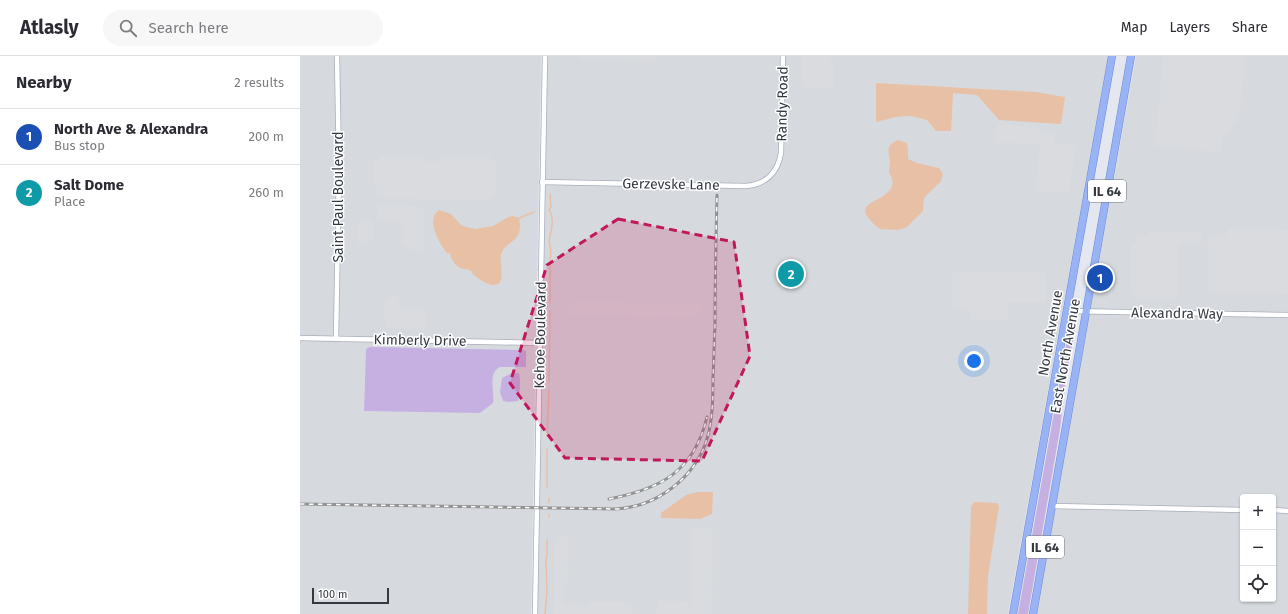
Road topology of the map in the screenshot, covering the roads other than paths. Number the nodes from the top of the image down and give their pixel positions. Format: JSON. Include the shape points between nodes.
{"nodes":[{"id":1,"x":337,"y":56,"type":"edge"},
{"id":2,"x":545,"y":56,"type":"edge"},
{"id":3,"x":783,"y":56,"type":"edge"},
{"id":4,"x":1112,"y":56,"type":"edge"},
{"id":5,"x":1131,"y":56,"type":"edge"},
{"id":6,"x":781,"y":153,"type":"joint"},
{"id":7,"x":542,"y":182,"type":"junction"},
{"id":8,"x":1067,"y":311,"type":"junction"},
{"id":9,"x":1086,"y":312,"type":"junction"},
{"id":10,"x":1288,"y":315,"type":"edge"},
{"id":11,"x":300,"y":338,"type":"edge"},
{"id":12,"x":336,"y":339,"type":"junction"},
{"id":13,"x":540,"y":343,"type":"junction"},
{"id":14,"x":1052,"y":506,"type":"junction"},
{"id":15,"x":1240,"y":510,"type":"edge"},
{"id":16,"x":1276,"y":510,"type":"edge"},
{"id":17,"x":1288,"y":511,"type":"edge"},
{"id":18,"x":535,"y":614,"type":"edge"},
{"id":19,"x":1013,"y":614,"type":"edge"},
{"id":20,"x":1033,"y":614,"type":"edge"}],
"edges":[{"from":1,"to":12,"type":"street","name":"Saint Paul Boulevard","via":[[339,170]]},
{"from":2,"to":7,"type":"street","name":"Kehoe Boulevard"},
{"from":3,"to":6,"type":"street","name":"Randy Road"},
{"from":4,"to":8,"type":"main road","name":"North Avenue","number":"IL 64"},
{"from":5,"to":9,"type":"main road","name":"East North Avenue","number":"IL 64"},
{"from":6,"to":7,"type":"street","name":"Gerzevske Lane","via":[[777,166],[767,180],[751,186]]},
{"from":7,"to":13,"type":"street","name":"Kehoe Boulevard"},
{"from":8,"to":9,"type":"street","name":"Alexandra Way"},
{"from":8,"to":19,"type":"main road","name":"North Avenue","number":"IL 64"},
{"from":9,"to":10,"type":"street","name":"Alexandra Way"},
{"from":9,"to":14,"type":"main road","name":"East North Avenue","number":"IL 64"},
{"from":11,"to":12,"type":"street","name":"Kimberly Drive"},
{"from":12,"to":13,"type":"street","name":"Kimberly Drive"},
{"from":13,"to":18,"type":"street","name":"Kehoe Boulevard"},
{"from":14,"to":15,"type":"street"},
{"from":14,"to":20,"type":"main road","name":"East North Avenue","number":"IL 64"},
{"from":16,"to":17,"type":"street"}]}
